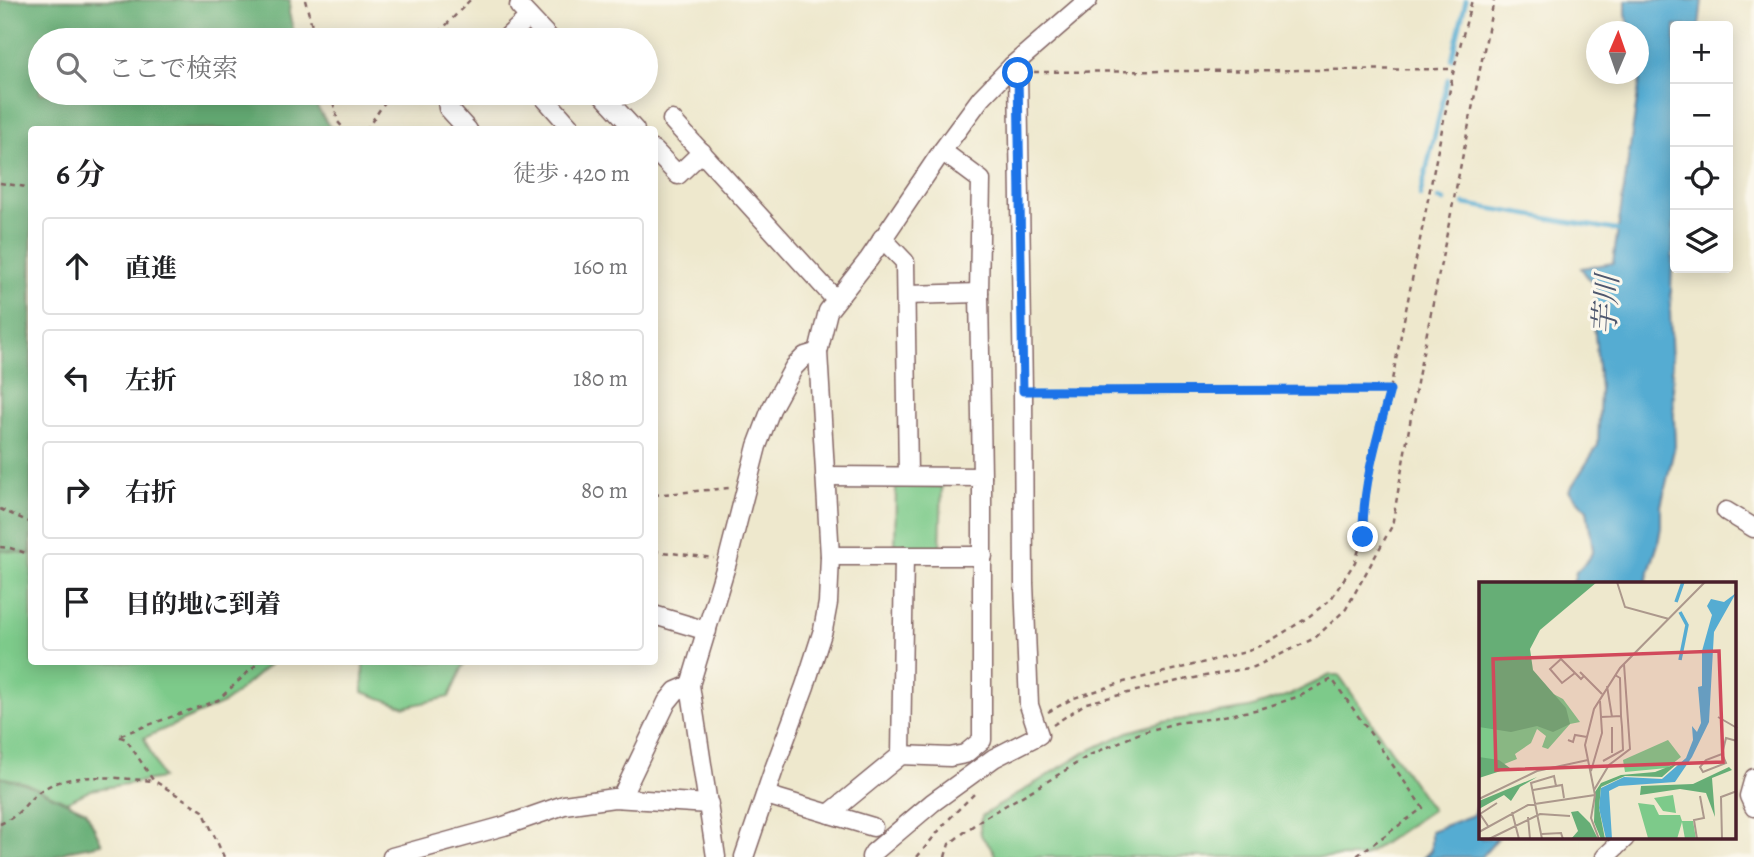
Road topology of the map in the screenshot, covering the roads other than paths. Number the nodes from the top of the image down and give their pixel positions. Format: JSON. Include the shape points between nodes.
{"nodes":[{"id":1,"x":1088,"y":0,"type":"edge"},
{"id":2,"x":512,"y":28,"type":"edge"},
{"id":3,"x":540,"y":28,"type":"edge"},
{"id":4,"x":1015,"y":69,"type":"junction"},
{"id":5,"x":448,"y":105,"type":"edge"},
{"id":6,"x":551,"y":105,"type":"edge"},
{"id":7,"x":611,"y":105,"type":"edge"},
{"id":8,"x":672,"y":120,"type":"dead end"},
{"id":9,"x":464,"y":126,"type":"edge"},
{"id":10,"x":569,"y":126,"type":"edge"},
{"id":11,"x":629,"y":126,"type":"edge"},
{"id":12,"x":942,"y":151,"type":"junction"},
{"id":13,"x":702,"y":152,"type":"junction"},
{"id":14,"x":658,"y":154,"type":"edge"},
{"id":15,"x":881,"y":238,"type":"junction"},
{"id":16,"x":979,"y":293,"type":"junction"},
{"id":17,"x":907,"y":295,"type":"junction"},
{"id":18,"x":836,"y":300,"type":"junction"},
{"id":19,"x":818,"y":352,"type":"junction"},
{"id":20,"x":908,"y":475,"type":"junction"},
{"id":21,"x":825,"y":476,"type":"junction"},
{"id":22,"x":982,"y":477,"type":"junction"},
{"id":23,"x":1726,"y":510,"type":"dead end"},
{"id":24,"x":1754,"y":528,"type":"edge"},
{"id":25,"x":830,"y":556,"type":"junction"},
{"id":26,"x":904,"y":556,"type":"junction"},
{"id":27,"x":983,"y":556,"type":"junction"},
{"id":28,"x":658,"y":616,"type":"edge"},
{"id":29,"x":707,"y":631,"type":"junction"},
{"id":30,"x":690,"y":685,"type":"junction"},
{"id":31,"x":901,"y":755,"type":"junction"},
{"id":32,"x":766,"y":795,"type":"junction"},
{"id":33,"x":621,"y":798,"type":"junction"},
{"id":34,"x":709,"y":804,"type":"junction"},
{"id":35,"x":829,"y":814,"type":"junction"},
{"id":36,"x":873,"y":827,"type":"dead end"},
{"id":37,"x":1623,"y":840,"type":"edge"},
{"id":38,"x":392,"y":857,"type":"edge"},
{"id":39,"x":716,"y":857,"type":"edge"},
{"id":40,"x":744,"y":857,"type":"edge"},
{"id":41,"x":871,"y":857,"type":"edge"},
{"id":42,"x":1605,"y":857,"type":"edge"}],
"edges":[{"from":1,"to":4,"type":"street"},
{"from":2,"to":3,"type":"street","via":[[524,11]]},
{"from":4,"to":12,"type":"street","via":[[981,98]]},
{"from":4,"to":41,"type":"street","via":[[1024,583],[1029,705],[1039,735],[994,758],[932,803]]},
{"from":5,"to":9,"type":"street"},
{"from":6,"to":10,"type":"street"},
{"from":7,"to":11,"type":"street"},
{"from":8,"to":13,"type":"street"},
{"from":12,"to":15,"type":"street"},
{"from":12,"to":16,"type":"street","via":[[981,180]]},
{"from":13,"to":14,"type":"street","via":[[678,174]]},
{"from":13,"to":18,"type":"street"},
{"from":15,"to":17,"type":"street","via":[[905,262]]},
{"from":15,"to":18,"type":"street"},
{"from":16,"to":17,"type":"street"},
{"from":16,"to":22,"type":"street"},
{"from":17,"to":20,"type":"street"},
{"from":18,"to":19,"type":"street","via":[[828,311]]},
{"from":19,"to":21,"type":"street"},
{"from":19,"to":29,"type":"street","via":[[794,367],[771,409]]},
{"from":20,"to":21,"type":"street"},
{"from":20,"to":22,"type":"street"},
{"from":21,"to":25,"type":"street"},
{"from":22,"to":27,"type":"street"},
{"from":23,"to":24,"type":"street"},
{"from":25,"to":26,"type":"street"},
{"from":25,"to":32,"type":"street","via":[[823,630]]},
{"from":26,"to":27,"type":"street"},
{"from":26,"to":31,"type":"street"},
{"from":27,"to":31,"type":"street","via":[[982,740],[965,754],[950,757]]},
{"from":28,"to":29,"type":"street"},
{"from":29,"to":30,"type":"street"},
{"from":30,"to":33,"type":"street","via":[[667,702]]},
{"from":30,"to":34,"type":"street"},
{"from":31,"to":35,"type":"street"},
{"from":32,"to":35,"type":"street"},
{"from":32,"to":40,"type":"street"},
{"from":33,"to":34,"type":"street"},
{"from":33,"to":38,"type":"street","via":[[564,805]]},
{"from":34,"to":39,"type":"street"},
{"from":35,"to":36,"type":"street"},
{"from":37,"to":42,"type":"street"}]}
